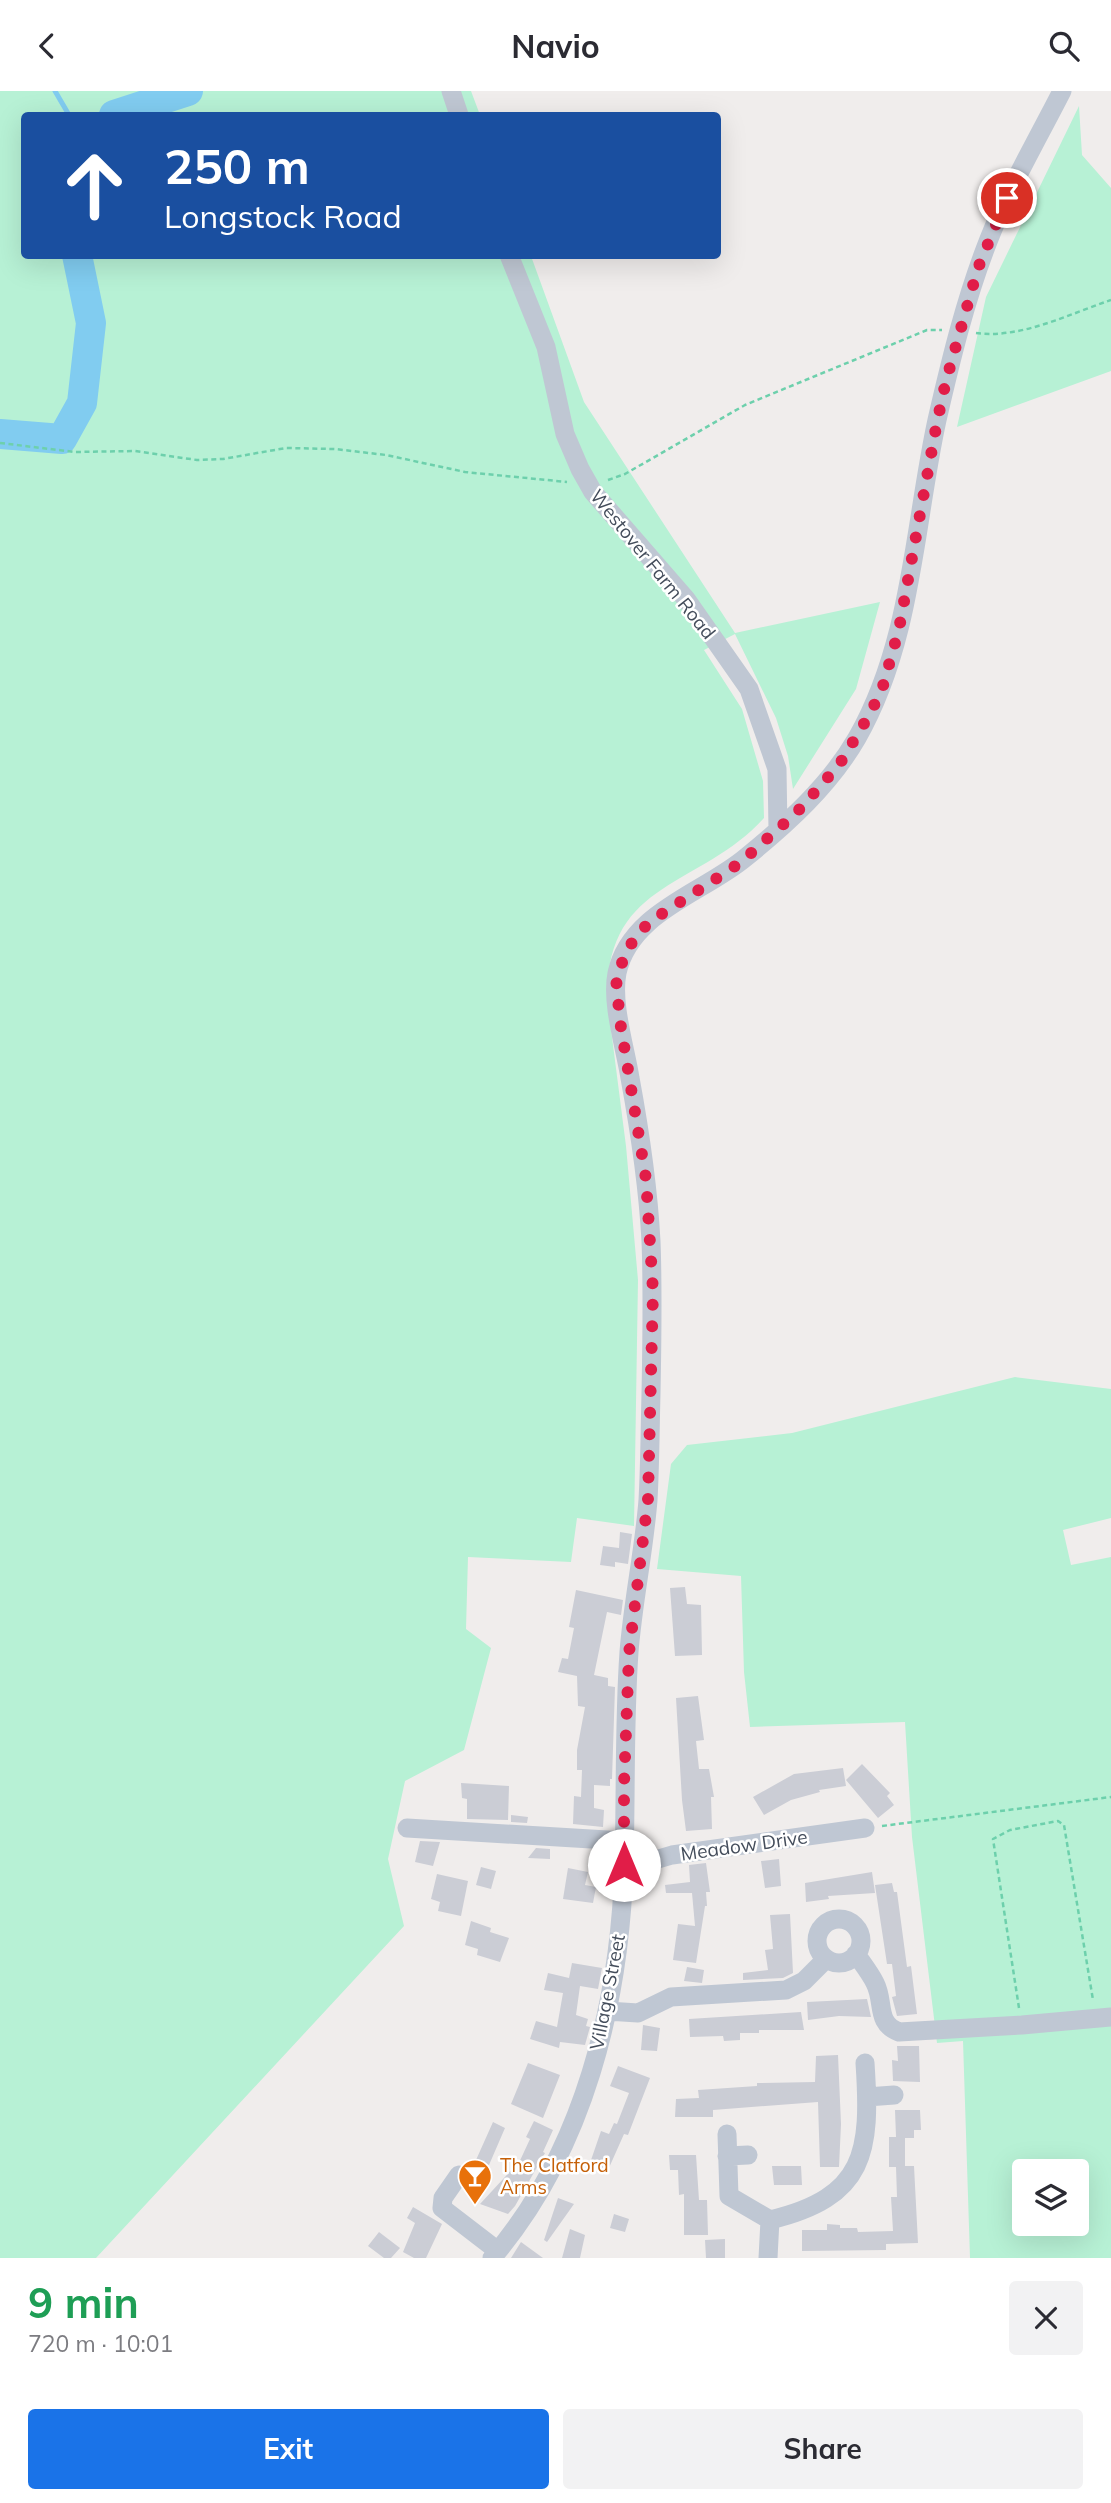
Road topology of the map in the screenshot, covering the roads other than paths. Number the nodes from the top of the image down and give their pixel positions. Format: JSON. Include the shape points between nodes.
{"nodes":[{"id":1,"x":451,"y":91,"type":"edge"},
{"id":2,"x":1062,"y":91,"type":"edge"},
{"id":3,"x":458,"y":112,"type":"edge"},
{"id":4,"x":511,"y":259,"type":"edge"},
{"id":5,"x":778,"y":829,"type":"junction"},
{"id":6,"x":407,"y":1828,"type":"dead end"},
{"id":7,"x":865,"y":1828,"type":"road end"},
{"id":8,"x":624,"y":1841,"type":"junction"},
{"id":9,"x":624,"y":1869,"type":"junction"},
{"id":10,"x":856,"y":1954,"type":"junction"},
{"id":11,"x":826,"y":1959,"type":"junction"},
{"id":12,"x":607,"y":2011,"type":"junction"},
{"id":13,"x":1107,"y":2017,"type":"edge"},
{"id":14,"x":865,"y":2063,"type":"dead end"},
{"id":15,"x":894,"y":2095,"type":"dead end"},
{"id":16,"x":867,"y":2097,"type":"junction"},
{"id":17,"x":727,"y":2134,"type":"dead end"},
{"id":18,"x":748,"y":2155,"type":"dead end"},
{"id":19,"x":727,"y":2156,"type":"junction"},
{"id":20,"x":459,"y":2175,"type":"dead end"},
{"id":21,"x":771,"y":2220,"type":"junction"},
{"id":22,"x":495,"y":2254,"type":"edge"},
{"id":23,"x":768,"y":2258,"type":"edge"}],
"edges":[{"from":1,"to":3,"type":"street"},
{"from":2,"to":5,"type":"street","name":"Village Street","via":[[1007,198],[975,280],[937,422],[899,629],[883,686],[839,765]]},
{"from":4,"to":5,"type":"street","name":"Westover Farm Road","via":[[545,347],[565,434],[593,492],[686,599],[749,689],[777,769]]},
{"from":5,"to":8,"type":"street","name":"Village Street","via":[[740,863],[648,923],[636,935],[616,978],[646,1179],[653,1291],[648,1487],[629,1653]]},
{"from":6,"to":8,"type":"street"},
{"from":7,"to":9,"type":"street","name":"Meadow Drive","via":[[672,1855]]},
{"from":8,"to":9,"type":"street","name":"Village Street"},
{"from":9,"to":12,"type":"street","name":"Village Street","via":[[620,1935]]},
{"from":10,"to":11,"type":"street","via":[[839,1963]]},
{"from":10,"to":11,"type":"street","via":[[860,1940],[855,1926],[835,1919],[818,1932],[817,1947]]},
{"from":10,"to":13,"type":"street","via":[[876,1985],[883,2019],[899,2032]]},
{"from":11,"to":12,"type":"street","via":[[804,1981],[786,1990],[671,1997],[638,2013]]},
{"from":12,"to":22,"type":"street","name":"Village Street","via":[[588,2080],[551,2172],[517,2229]]},
{"from":14,"to":16,"type":"street"},
{"from":15,"to":16,"type":"street"},
{"from":16,"to":21,"type":"street","via":[[861,2156],[847,2181],[800,2213]]},
{"from":17,"to":19,"type":"street"},
{"from":18,"to":19,"type":"street"},
{"from":19,"to":21,"type":"street","via":[[729,2196]]},
{"from":20,"to":22,"type":"street","via":[[443,2198],[442,2208]]},
{"from":21,"to":23,"type":"street"}]}
